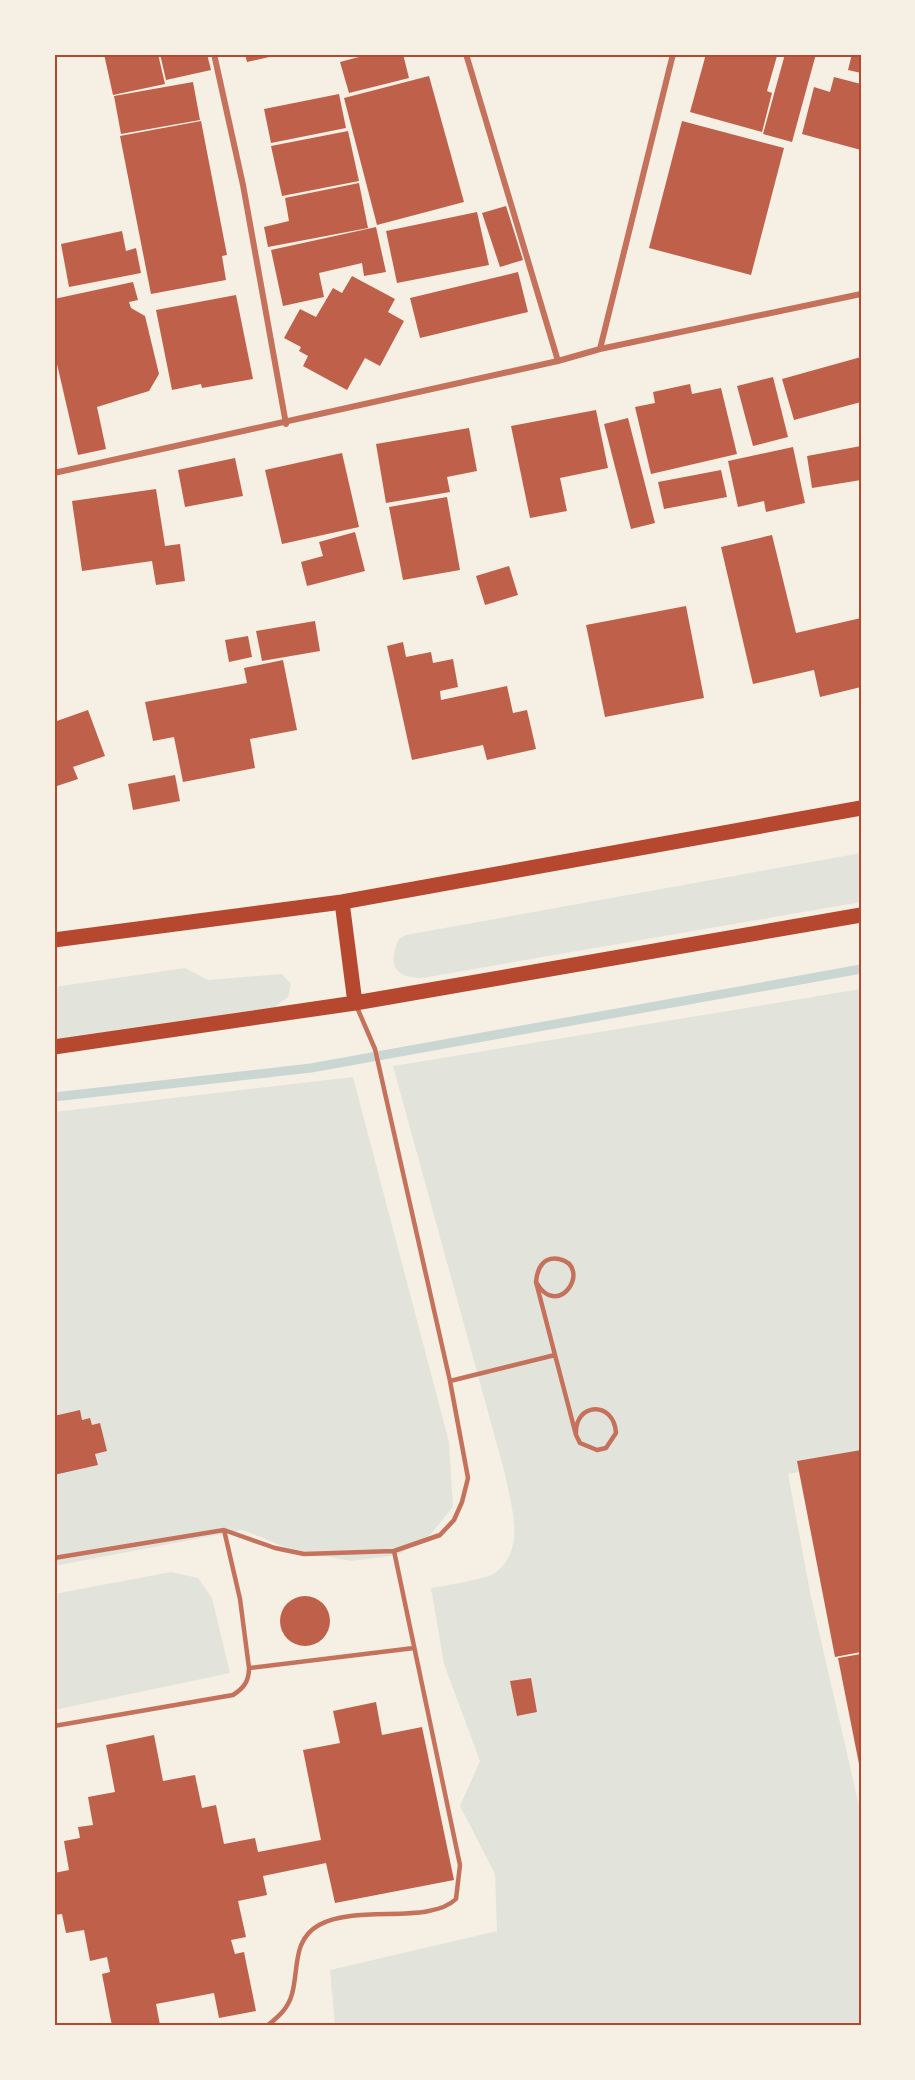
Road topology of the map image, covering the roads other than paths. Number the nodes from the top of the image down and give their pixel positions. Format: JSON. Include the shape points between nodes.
{"nodes":[{"id":1,"x":214,"y":54,"type":"edge"},
{"id":2,"x":466,"y":54,"type":"edge"},
{"id":3,"x":673,"y":54,"type":"edge"},
{"id":4,"x":861,"y":294,"type":"edge"},
{"id":5,"x":600,"y":349,"type":"junction"},
{"id":6,"x":558,"y":361,"type":"junction"},
{"id":7,"x":286,"y":424,"type":"junction"},
{"id":8,"x":54,"y":473,"type":"edge"},
{"id":9,"x":861,"y":808,"type":"edge"},
{"id":10,"x":342,"y":902,"type":"junction"},
{"id":11,"x":861,"y":915,"type":"edge"},
{"id":12,"x":54,"y":940,"type":"edge"},
{"id":13,"x":355,"y":1003,"type":"junction"},
{"id":14,"x":54,"y":1047,"type":"edge"},
{"id":15,"x":536,"y":1282,"type":"junction"},
{"id":16,"x":555,"y":1355,"type":"junction"},
{"id":17,"x":450,"y":1381,"type":"junction"},
{"id":18,"x":576,"y":1435,"type":"junction"},
{"id":19,"x":224,"y":1530,"type":"junction"},
{"id":20,"x":393,"y":1551,"type":"junction"},
{"id":21,"x":54,"y":1558,"type":"edge"},
{"id":22,"x":414,"y":1648,"type":"junction"},
{"id":23,"x":249,"y":1668,"type":"junction"},
{"id":24,"x":54,"y":1726,"type":"edge"},
{"id":25,"x":267,"y":2026,"type":"edge"}],
"edges":[{"from":1,"to":7,"type":"street","via":[[243,185]]},
{"from":2,"to":6,"type":"street"},
{"from":3,"to":5,"type":"street"},
{"from":4,"to":5,"type":"street"},
{"from":5,"to":6,"type":"street"},
{"from":6,"to":7,"type":"street"},
{"from":7,"to":8,"type":"street"},
{"from":9,"to":10,"type":"main road"},
{"from":10,"to":12,"type":"main road"},
{"from":10,"to":13,"type":"main road"},
{"from":11,"to":13,"type":"main road"},
{"from":13,"to":14,"type":"main road"},
{"from":13,"to":17,"type":"lane","via":[[375,1049]]},
{"from":15,"to":15,"type":"lane","via":[[542,1263],[550,1259],[560,1259],[573,1273],[568,1291],[560,1296],[541,1290]]},
{"from":15,"to":16,"type":"lane"},
{"from":16,"to":17,"type":"lane"},
{"from":16,"to":18,"type":"lane"},
{"from":17,"to":20,"type":"lane","via":[[468,1478],[462,1502],[454,1520],[440,1535]]},
{"from":18,"to":18,"type":"lane","via":[[575,1426],[585,1412],[603,1410],[616,1424],[613,1441],[597,1450],[588,1449]]},
{"from":19,"to":20,"type":"lane","via":[[304,1554]]},
{"from":19,"to":21,"type":"lane"},
{"from":19,"to":23,"type":"lane","via":[[240,1599]]},
{"from":20,"to":22,"type":"lane"},
{"from":22,"to":23,"type":"lane"},
{"from":22,"to":25,"type":"lane","via":[[459,1865],[456,1899],[441,1910],[344,1916],[319,1925],[302,1944],[296,1959],[292,1994],[285,2010]]},
{"from":23,"to":24,"type":"lane","via":[[243,1689],[233,1695]]}]}
